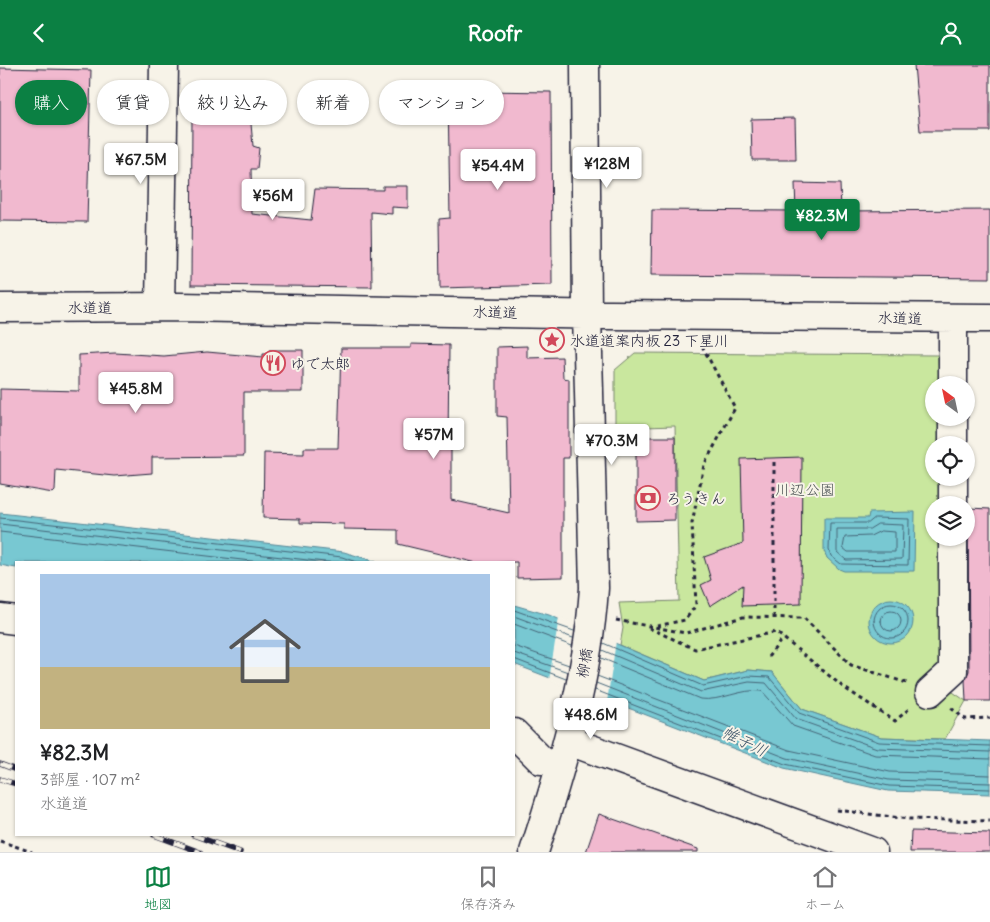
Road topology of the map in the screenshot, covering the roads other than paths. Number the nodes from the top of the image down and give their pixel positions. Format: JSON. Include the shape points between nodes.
{"nodes":[{"id":1,"x":164,"y":65,"type":"edge"},
{"id":2,"x":585,"y":65,"type":"edge"},
{"id":3,"x":160,"y":307,"type":"junction"},
{"id":4,"x":0,"y":308,"type":"edge"},
{"id":5,"x":587,"y":314,"type":"junction"},
{"id":6,"x":953,"y":318,"type":"junction"},
{"id":7,"x":990,"y":318,"type":"edge"},
{"id":8,"x":953,"y":376,"type":"edge"},
{"id":9,"x":953,"y":546,"type":"edge"},
{"id":10,"x":0,"y":618,"type":"edge"},
{"id":11,"x":15,"y":620,"type":"edge"},
{"id":12,"x":930,"y":692,"type":"road end"},
{"id":13,"x":515,"y":734,"type":"edge"},
{"id":14,"x":569,"y":741,"type":"junction"},
{"id":15,"x":541,"y":759,"type":"dead end"},
{"id":16,"x":534,"y":852,"type":"edge"},
{"id":17,"x":873,"y":852,"type":"edge"}],
"edges":[{"from":1,"to":3,"type":"street"},
{"from":2,"to":5,"type":"street","name":"柳橋"},
{"from":3,"to":4,"type":"street","name":"水道道"},
{"from":3,"to":5,"type":"street","name":"水道道"},
{"from":5,"to":6,"type":"street","name":"水道道"},
{"from":5,"to":14,"type":"street","name":"柳橋","via":[[593,578],[604,618]]},
{"from":6,"to":7,"type":"street","name":"水道道"},
{"from":6,"to":8,"type":"street"},
{"from":9,"to":12,"type":"street","via":[[953,671]]},
{"from":10,"to":11,"type":"street"},
{"from":13,"to":15,"type":"street"},
{"from":14,"to":16,"type":"street","name":"柳橋"},
{"from":14,"to":17,"type":"street"}]}
